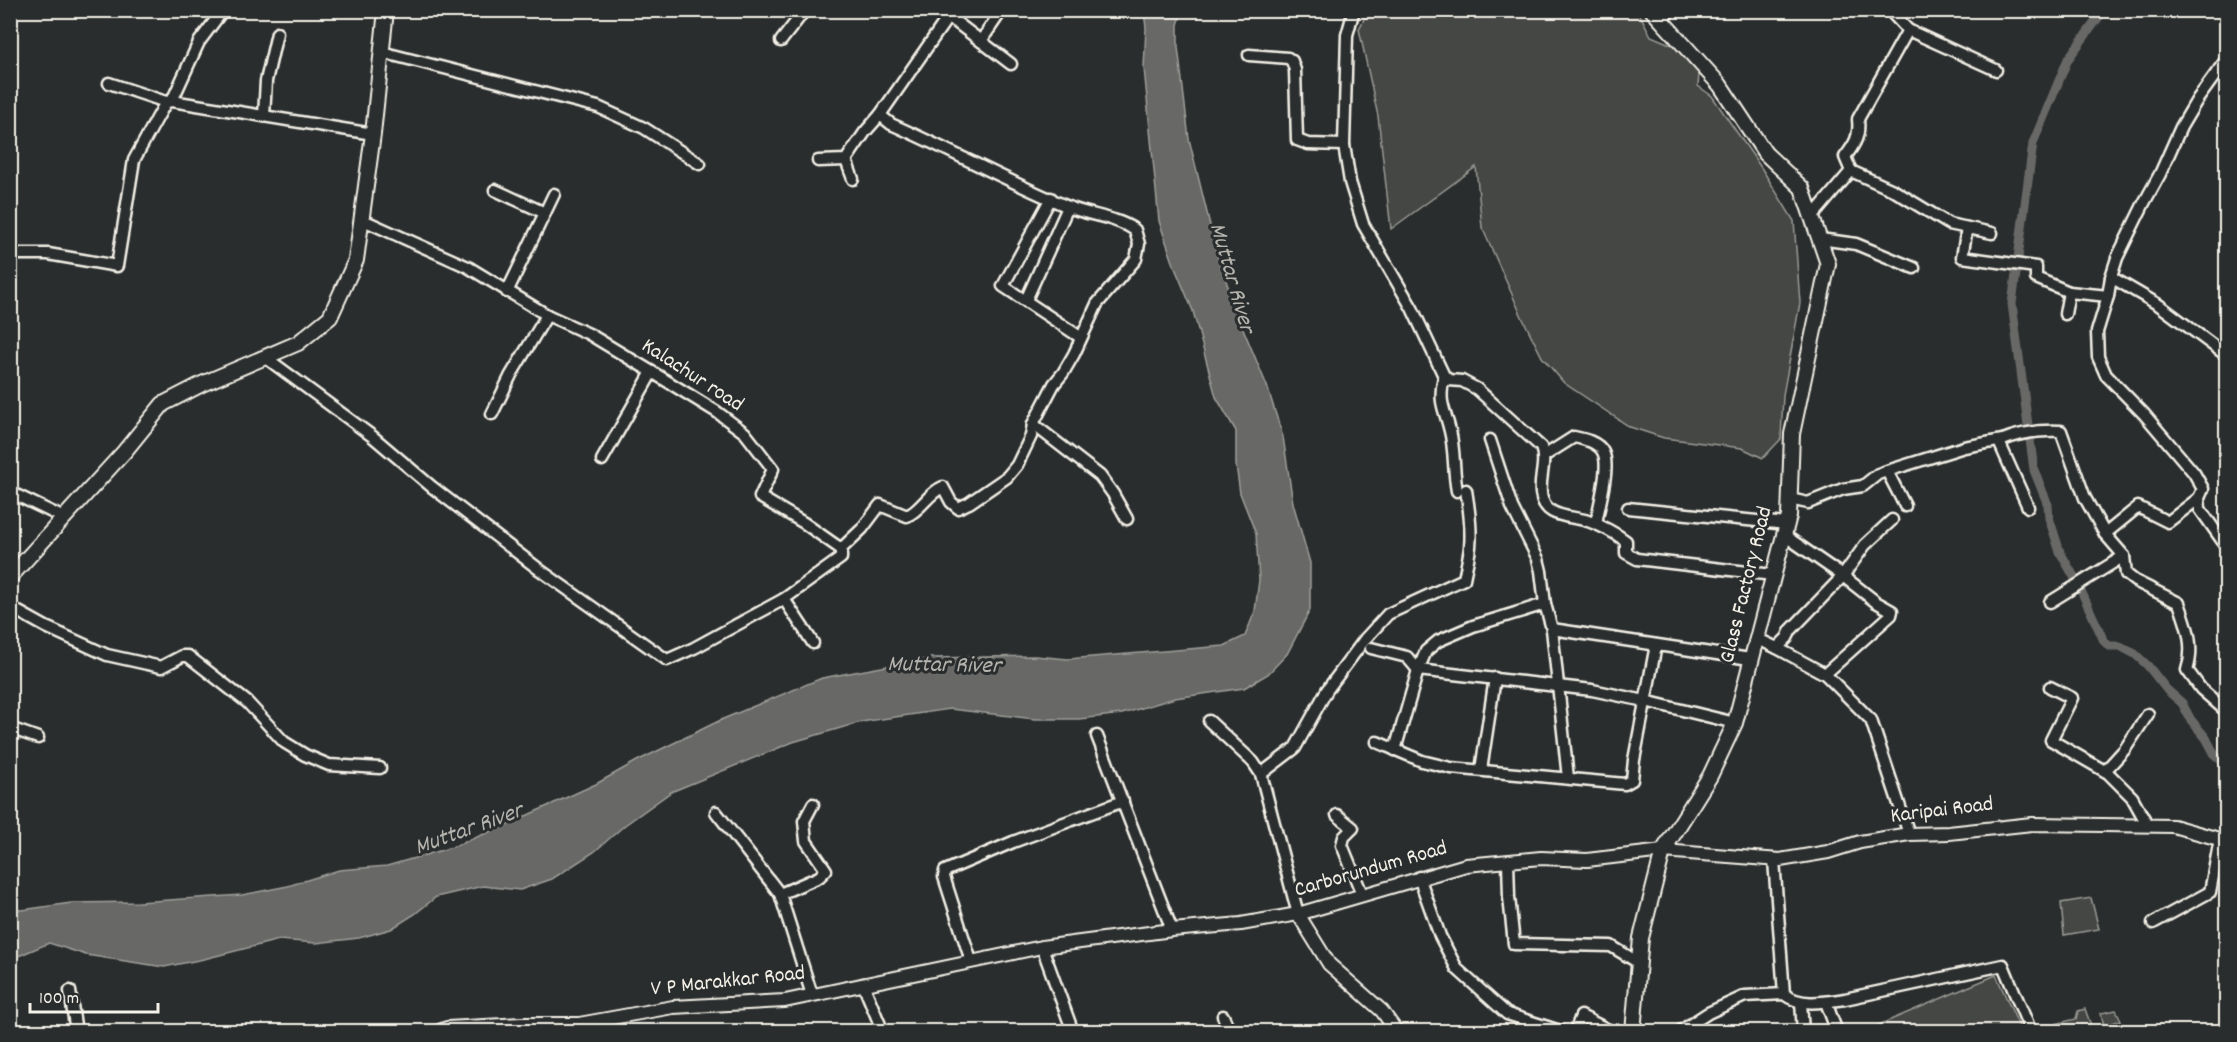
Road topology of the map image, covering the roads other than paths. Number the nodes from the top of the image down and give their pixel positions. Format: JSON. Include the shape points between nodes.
{"nodes":[{"id":1,"x":223,"y":10,"type":"edge"},
{"id":2,"x":386,"y":10,"type":"edge"},
{"id":3,"x":805,"y":10,"type":"edge"},
{"id":4,"x":1002,"y":10,"type":"edge"},
{"id":5,"x":1354,"y":10,"type":"edge"},
{"id":6,"x":1671,"y":10,"type":"edge"},
{"id":7,"x":1896,"y":10,"type":"edge"},
{"id":8,"x":944,"y":14,"type":"edge"},
{"id":9,"x":1656,"y":15,"type":"edge"},
{"id":10,"x":1908,"y":30,"type":"junction"},
{"id":11,"x":277,"y":33,"type":"dead end"},
{"id":12,"x":781,"y":40,"type":"dead end"},
{"id":13,"x":981,"y":41,"type":"junction"},
{"id":14,"x":381,"y":52,"type":"junction"},
{"id":15,"x":1249,"y":55,"type":"dead end"},
{"id":16,"x":2226,"y":60,"type":"edge"},
{"id":17,"x":1011,"y":64,"type":"dead end"},
{"id":18,"x":1996,"y":70,"type":"dead end"},
{"id":19,"x":109,"y":83,"type":"dead end"},
{"id":20,"x":169,"y":101,"type":"junction"},
{"id":21,"x":880,"y":115,"type":"junction"},
{"id":22,"x":264,"y":116,"type":"junction"},
{"id":23,"x":373,"y":134,"type":"junction"},
{"id":24,"x":1344,"y":145,"type":"junction"},
{"id":25,"x":846,"y":160,"type":"junction"},
{"id":26,"x":818,"y":161,"type":"dead end"},
{"id":27,"x":700,"y":164,"type":"dead end"},
{"id":28,"x":1851,"y":171,"type":"junction"},
{"id":29,"x":853,"y":179,"type":"dead end"},
{"id":30,"x":495,"y":190,"type":"dead end"},
{"id":31,"x":554,"y":194,"type":"dead end"},
{"id":32,"x":1051,"y":198,"type":"junction"},
{"id":33,"x":1068,"y":207,"type":"junction"},
{"id":34,"x":545,"y":213,"type":"junction"},
{"id":35,"x":1812,"y":218,"type":"junction"},
{"id":36,"x":361,"y":219,"type":"junction"},
{"id":37,"x":1966,"y":228,"type":"junction"},
{"id":38,"x":1992,"y":233,"type":"dead end"},
{"id":39,"x":1820,"y":239,"type":"junction"},
{"id":40,"x":10,"y":254,"type":"edge"},
{"id":41,"x":1914,"y":268,"type":"dead end"},
{"id":42,"x":2110,"y":277,"type":"junction"},
{"id":43,"x":507,"y":292,"type":"junction"},
{"id":44,"x":2069,"y":292,"type":"junction"},
{"id":45,"x":2108,"y":296,"type":"junction"},
{"id":46,"x":1026,"y":300,"type":"junction"},
{"id":47,"x":2065,"y":314,"type":"dead end"},
{"id":48,"x":547,"y":315,"type":"junction"},
{"id":49,"x":1080,"y":337,"type":"junction"},
{"id":50,"x":2226,"y":355,"type":"edge"},
{"id":51,"x":264,"y":357,"type":"junction"},
{"id":52,"x":652,"y":372,"type":"junction"},
{"id":53,"x":1444,"y":376,"type":"junction"},
{"id":54,"x":492,"y":414,"type":"dead end"},
{"id":55,"x":1033,"y":424,"type":"junction"},
{"id":56,"x":1490,"y":440,"type":"dead end"},
{"id":57,"x":2002,"y":440,"type":"junction"},
{"id":58,"x":1544,"y":456,"type":"junction"},
{"id":59,"x":602,"y":460,"type":"dead end"},
{"id":60,"x":1887,"y":471,"type":"junction"},
{"id":61,"x":10,"y":492,"type":"edge"},
{"id":62,"x":2199,"y":498,"type":"junction"},
{"id":63,"x":1790,"y":499,"type":"junction"},
{"id":64,"x":1905,"y":506,"type":"dead end"},
{"id":65,"x":2028,"y":507,"type":"dead end"},
{"id":66,"x":1628,"y":508,"type":"dead end"},
{"id":67,"x":64,"y":518,"type":"junction"},
{"id":68,"x":1127,"y":519,"type":"dead end"},
{"id":69,"x":1892,"y":520,"type":"dead end"},
{"id":70,"x":1596,"y":524,"type":"junction"},
{"id":71,"x":1785,"y":530,"type":"junction"},
{"id":72,"x":2105,"y":534,"type":"junction"},
{"id":73,"x":2226,"y":546,"type":"edge"},
{"id":74,"x":841,"y":549,"type":"junction"},
{"id":75,"x":2124,"y":556,"type":"junction"},
{"id":76,"x":1773,"y":575,"type":"junction"},
{"id":77,"x":1843,"y":576,"type":"junction"},
{"id":78,"x":10,"y":577,"type":"edge"},
{"id":79,"x":784,"y":598,"type":"junction"},
{"id":80,"x":2050,"y":602,"type":"dead end"},
{"id":81,"x":1545,"y":604,"type":"junction"},
{"id":82,"x":10,"y":607,"type":"edge"},
{"id":83,"x":1552,"y":629,"type":"junction"},
{"id":84,"x":1756,"y":638,"type":"junction"},
{"id":85,"x":813,"y":643,"type":"dead end"},
{"id":86,"x":1656,"y":645,"type":"junction"},
{"id":87,"x":1371,"y":648,"type":"dead end"},
{"id":88,"x":1777,"y":648,"type":"junction"},
{"id":89,"x":1750,"y":659,"type":"junction"},
{"id":90,"x":1418,"y":670,"type":"junction"},
{"id":91,"x":1825,"y":674,"type":"junction"},
{"id":92,"x":1495,"y":678,"type":"junction"},
{"id":93,"x":1557,"y":686,"type":"junction"},
{"id":94,"x":2050,"y":687,"type":"dead end"},
{"id":95,"x":1645,"y":701,"type":"junction"},
{"id":96,"x":2226,"y":711,"type":"edge"},
{"id":97,"x":2148,"y":714,"type":"dead end"},
{"id":98,"x":1209,"y":721,"type":"dead end"},
{"id":99,"x":1735,"y":723,"type":"junction"},
{"id":100,"x":10,"y":728,"type":"edge"},
{"id":101,"x":1097,"y":736,"type":"dead end"},
{"id":102,"x":38,"y":738,"type":"dead end"},
{"id":103,"x":1377,"y":742,"type":"dead end"},
{"id":104,"x":1395,"y":750,"type":"junction"},
{"id":105,"x":380,"y":768,"type":"dead end"},
{"id":106,"x":1481,"y":770,"type":"junction"},
{"id":107,"x":2105,"y":771,"type":"junction"},
{"id":108,"x":1261,"y":774,"type":"junction"},
{"id":109,"x":1568,"y":778,"type":"junction"},
{"id":110,"x":1122,"y":801,"type":"junction"},
{"id":111,"x":813,"y":804,"type":"dead end"},
{"id":112,"x":716,"y":812,"type":"dead end"},
{"id":113,"x":1337,"y":815,"type":"dead end"},
{"id":114,"x":2147,"y":824,"type":"junction"},
{"id":115,"x":1910,"y":834,"type":"junction"},
{"id":116,"x":2223,"y":840,"type":"edge"},
{"id":117,"x":1663,"y":851,"type":"junction"},
{"id":118,"x":1774,"y":860,"type":"junction"},
{"id":119,"x":1508,"y":861,"type":"junction"},
{"id":120,"x":1419,"y":877,"type":"junction"},
{"id":121,"x":780,"y":894,"type":"junction"},
{"id":122,"x":1362,"y":894,"type":"junction"},
{"id":123,"x":1298,"y":914,"type":"junction"},
{"id":124,"x":2153,"y":923,"type":"dead end"},
{"id":125,"x":1172,"y":930,"type":"junction"},
{"id":126,"x":1091,"y":941,"type":"joint"},
{"id":127,"x":1042,"y":947,"type":"junction"},
{"id":128,"x":971,"y":961,"type":"junction"},
{"id":129,"x":1639,"y":963,"type":"junction"},
{"id":130,"x":864,"y":984,"type":"junction"},
{"id":131,"x":70,"y":991,"type":"dead end"},
{"id":132,"x":1784,"y":994,"type":"junction"},
{"id":133,"x":812,"y":995,"type":"junction"},
{"id":134,"x":1801,"y":1002,"type":"junction"},
{"id":135,"x":1826,"y":1002,"type":"junction"},
{"id":136,"x":1223,"y":1017,"type":"dead end"},
{"id":137,"x":76,"y":1032,"type":"edge"},
{"id":138,"x":437,"y":1032,"type":"edge"},
{"id":139,"x":883,"y":1032,"type":"edge"},
{"id":140,"x":1073,"y":1032,"type":"edge"},
{"id":141,"x":1230,"y":1032,"type":"edge"},
{"id":142,"x":1397,"y":1032,"type":"edge"},
{"id":143,"x":1563,"y":1032,"type":"edge"},
{"id":144,"x":1575,"y":1032,"type":"edge"},
{"id":145,"x":1612,"y":1032,"type":"edge"},
{"id":146,"x":1633,"y":1032,"type":"edge"},
{"id":147,"x":1679,"y":1032,"type":"edge"},
{"id":148,"x":1803,"y":1032,"type":"edge"},
{"id":149,"x":1838,"y":1032,"type":"edge"},
{"id":150,"x":2031,"y":1032,"type":"edge"}],
"edges":[{"from":1,"to":20,"type":"street","via":[[199,42]]},
{"from":2,"to":14,"type":"main road"},
{"from":3,"to":12,"type":"street"},
{"from":4,"to":13,"type":"street"},
{"from":5,"to":24,"type":"street","via":[[1347,35]]},
{"from":6,"to":9,"type":"street"},
{"from":7,"to":10,"type":"street","via":[[1893,14]]},
{"from":8,"to":13,"type":"street"},
{"from":8,"to":21,"type":"street"},
{"from":9,"to":35,"type":"main road","name":"Glass Factory Road","via":[[1720,85],[1765,153],[1802,188]]},
{"from":10,"to":18,"type":"street"},
{"from":10,"to":28,"type":"street","via":[[1858,119],[1856,143],[1845,157]]},
{"from":11,"to":22,"type":"street","via":[[266,81]]},
{"from":13,"to":17,"type":"street"},
{"from":14,"to":23,"type":"main road"},
{"from":14,"to":27,"type":"street","via":[[598,107],[644,128]]},
{"from":15,"to":24,"type":"street","via":[[1292,61],[1297,140]]},
{"from":16,"to":42,"type":"street","via":[[2181,127]]},
{"from":19,"to":20,"type":"street"},
{"from":20,"to":22,"type":"street"},
{"from":20,"to":40,"type":"street","via":[[134,160],[117,266],[48,254]]},
{"from":21,"to":25,"type":"street"},
{"from":21,"to":32,"type":"street","via":[[1001,178]]},
{"from":22,"to":23,"type":"street"},
{"from":23,"to":36,"type":"main road"},
{"from":24,"to":53,"type":"street","via":[[1363,224],[1412,308]]},
{"from":25,"to":26,"type":"street"},
{"from":25,"to":29,"type":"street"},
{"from":28,"to":35,"type":"street"},
{"from":28,"to":37,"type":"street","via":[[1893,190],[1949,224]]},
{"from":30,"to":34,"type":"street"},
{"from":31,"to":34,"type":"street"},
{"from":32,"to":33,"type":"street"},
{"from":32,"to":46,"type":"street","via":[[1003,286]]},
{"from":33,"to":46,"type":"street"},
{"from":33,"to":49,"type":"street","via":[[1124,222],[1135,230],[1138,244],[1136,259],[1097,304]]},
{"from":34,"to":43,"type":"street"},
{"from":35,"to":39,"type":"main road","name":"Glass Factory Road"},
{"from":36,"to":43,"type":"street","name":"Kalachur road","via":[[468,267]]},
{"from":36,"to":51,"type":"main road","via":[[356,260],[330,317],[298,343]]},
{"from":37,"to":38,"type":"street"},
{"from":37,"to":44,"type":"street","via":[[1962,257],[2036,267],[2036,278]]},
{"from":39,"to":41,"type":"street","via":[[1856,244]]},
{"from":39,"to":63,"type":"main road","name":"Glass Factory Road","via":[[1828,264],[1792,434]]},
{"from":42,"to":45,"type":"street"},
{"from":42,"to":50,"type":"street","via":[[2159,305]]},
{"from":43,"to":48,"type":"street","name":"Kalachur road"},
{"from":44,"to":45,"type":"street"},
{"from":44,"to":47,"type":"street"},
{"from":45,"to":62,"type":"street","via":[[2097,332],[2098,357],[2106,375],[2194,473],[2203,489]]},
{"from":46,"to":49,"type":"street"},
{"from":48,"to":52,"type":"street","name":"Kalachur road","via":[[589,334]]},
{"from":48,"to":54,"type":"street"},
{"from":49,"to":55,"type":"street"},
{"from":51,"to":67,"type":"main road","via":[[164,404]]},
{"from":51,"to":79,"type":"street","via":[[372,436],[485,529],[667,660]]},
{"from":52,"to":59,"type":"street"},
{"from":52,"to":74,"type":"street","name":"Kalachur road","via":[[745,433],[773,469],[760,497]]},
{"from":53,"to":58,"type":"street","via":[[1477,389],[1541,447]]},
{"from":53,"to":108,"type":"street","via":[[1442,410],[1469,509],[1470,549],[1464,579],[1389,614],[1327,690],[1295,748]]},
{"from":55,"to":68,"type":"street","via":[[1100,476]]},
{"from":55,"to":74,"type":"street","via":[[1017,465],[980,496],[958,508],[943,487],[933,491],[917,511],[907,516],[880,505]]},
{"from":56,"to":81,"type":"street","via":[[1512,507],[1538,559]]},
{"from":57,"to":60,"type":"street","via":[[1964,447]]},
{"from":57,"to":65,"type":"street","via":[[2000,444]]},
{"from":57,"to":72,"type":"street","via":[[2028,432],[2061,431],[2085,498]]},
{"from":58,"to":70,"type":"street","via":[[1541,493],[1547,509],[1556,515]]},
{"from":58,"to":70,"type":"street","via":[[1574,437],[1597,445],[1604,452],[1605,473]]},
{"from":60,"to":63,"type":"street","via":[[1863,486],[1843,489],[1808,503]]},
{"from":60,"to":64,"type":"street"},
{"from":61,"to":67,"type":"street"},
{"from":62,"to":72,"type":"street","via":[[2168,522],[2138,507]]},
{"from":62,"to":73,"type":"street","via":[[2200,509]]},
{"from":63,"to":71,"type":"main road","name":"Glass Factory Road"},
{"from":66,"to":71,"type":"street"},
{"from":67,"to":78,"type":"main road"},
{"from":69,"to":77,"type":"street","via":[[1865,545]]},
{"from":70,"to":76,"type":"street","via":[[1626,541],[1626,553],[1637,559]]},
{"from":71,"to":76,"type":"main road","name":"Glass Factory Road"},
{"from":71,"to":77,"type":"street"},
{"from":72,"to":75,"type":"street"},
{"from":74,"to":79,"type":"street","via":[[841,558]]},
{"from":75,"to":80,"type":"street"},
{"from":75,"to":96,"type":"street","via":[[2127,574],[2135,581],[2179,603],[2190,631],[2191,659],[2187,670]]},
{"from":76,"to":84,"type":"main road","name":"Glass Factory Road"},
{"from":77,"to":88,"type":"street"},
{"from":77,"to":91,"type":"street","via":[[1892,611]]},
{"from":79,"to":85,"type":"street"},
{"from":81,"to":83,"type":"street"},
{"from":81,"to":90,"type":"street","via":[[1438,641],[1426,651]]},
{"from":82,"to":105,"type":"street","via":[[107,655],[161,667],[188,656],[247,702],[284,742],[305,755],[329,765]]},
{"from":83,"to":86,"type":"street"},
{"from":83,"to":93,"type":"street"},
{"from":84,"to":88,"type":"street"},
{"from":84,"to":89,"type":"main road","name":"Glass Factory Road"},
{"from":86,"to":89,"type":"street"},
{"from":86,"to":95,"type":"street"},
{"from":87,"to":90,"type":"street","via":[[1407,657]]},
{"from":88,"to":91,"type":"street"},
{"from":89,"to":99,"type":"main road","name":"Glass Factory Road"},
{"from":90,"to":92,"type":"street"},
{"from":90,"to":104,"type":"street"},
{"from":91,"to":115,"type":"street","via":[[1874,725]]},
{"from":92,"to":93,"type":"street"},
{"from":92,"to":106,"type":"street"},
{"from":93,"to":95,"type":"street"},
{"from":93,"to":109,"type":"street"},
{"from":94,"to":107,"type":"street","via":[[2072,698],[2051,740]]},
{"from":95,"to":99,"type":"street"},
{"from":95,"to":109,"type":"street","via":[[1632,780],[1625,784]]},
{"from":97,"to":107,"type":"street"},
{"from":98,"to":108,"type":"street"},
{"from":99,"to":117,"type":"main road","name":"Glass Factory Road","via":[[1710,776]]},
{"from":100,"to":102,"type":"street"},
{"from":101,"to":110,"type":"street"},
{"from":103,"to":104,"type":"street"},
{"from":104,"to":106,"type":"street","via":[[1451,768]]},
{"from":106,"to":109,"type":"street"},
{"from":107,"to":114,"type":"street","via":[[2132,797]]},
{"from":108,"to":123,"type":"street"},
{"from":110,"to":125,"type":"street"},
{"from":110,"to":128,"type":"street","via":[[945,872]]},
{"from":111,"to":121,"type":"street","via":[[804,821],[806,841],[826,870],[819,878]]},
{"from":112,"to":121,"type":"street"},
{"from":113,"to":122,"type":"street","via":[[1353,828],[1342,845]]},
{"from":114,"to":115,"type":"street","name":"Karipai Road","via":[[2032,824]]},
{"from":114,"to":116,"type":"street","name":"Karipai Road","via":[[2173,826]]},
{"from":115,"to":118,"type":"street","name":"Karipai Road"},
{"from":116,"to":124,"type":"street","via":[[2210,892]]},
{"from":117,"to":118,"type":"street","name":"Karipai Road"},
{"from":117,"to":119,"type":"street","name":"Carborundum Road","via":[[1587,860]]},
{"from":117,"to":129,"type":"main road","name":"Glass Factory Road","via":[[1641,938]]},
{"from":118,"to":132,"type":"street"},
{"from":119,"to":120,"type":"street","name":"Carborundum Road","via":[[1466,865]]},
{"from":119,"to":129,"type":"street","via":[[1514,944],[1611,946]]},
{"from":120,"to":122,"type":"street","name":"Carborundum Road"},
{"from":120,"to":143,"type":"street","via":[[1440,936],[1457,969],[1507,1014]]},
{"from":121,"to":133,"type":"street"},
{"from":122,"to":123,"type":"street","name":"Carborundum Road"},
{"from":123,"to":125,"type":"street","name":"Carborundum Road"},
{"from":123,"to":142,"type":"street","via":[[1329,964],[1382,1011]]},
{"from":125,"to":126,"type":"street","name":"Carborundum Road"},
{"from":126,"to":127,"type":"street","name":"V P Marakkar Road"},
{"from":127,"to":128,"type":"street","name":"V P Marakkar Road"},
{"from":127,"to":140,"type":"street"},
{"from":128,"to":130,"type":"street","name":"V P Marakkar Road"},
{"from":129,"to":146,"type":"main road","name":"Glass Factory Road"},
{"from":130,"to":133,"type":"street","name":"V P Marakkar Road"},
{"from":130,"to":139,"type":"street"},
{"from":131,"to":137,"type":"street"},
{"from":132,"to":134,"type":"street"},
{"from":132,"to":147,"type":"street","via":[[1745,996]]},
{"from":133,"to":138,"type":"street","name":"V P Marakkar Road","via":[[785,1001],[673,1007],[579,1024],[511,1024]]},
{"from":134,"to":135,"type":"street"},
{"from":134,"to":148,"type":"street"},
{"from":135,"to":149,"type":"street"},
{"from":135,"to":150,"type":"street","via":[[2002,965]]},
{"from":136,"to":141,"type":"street"},
{"from":144,"to":145,"type":"street","via":[[1581,1016]]}]}
